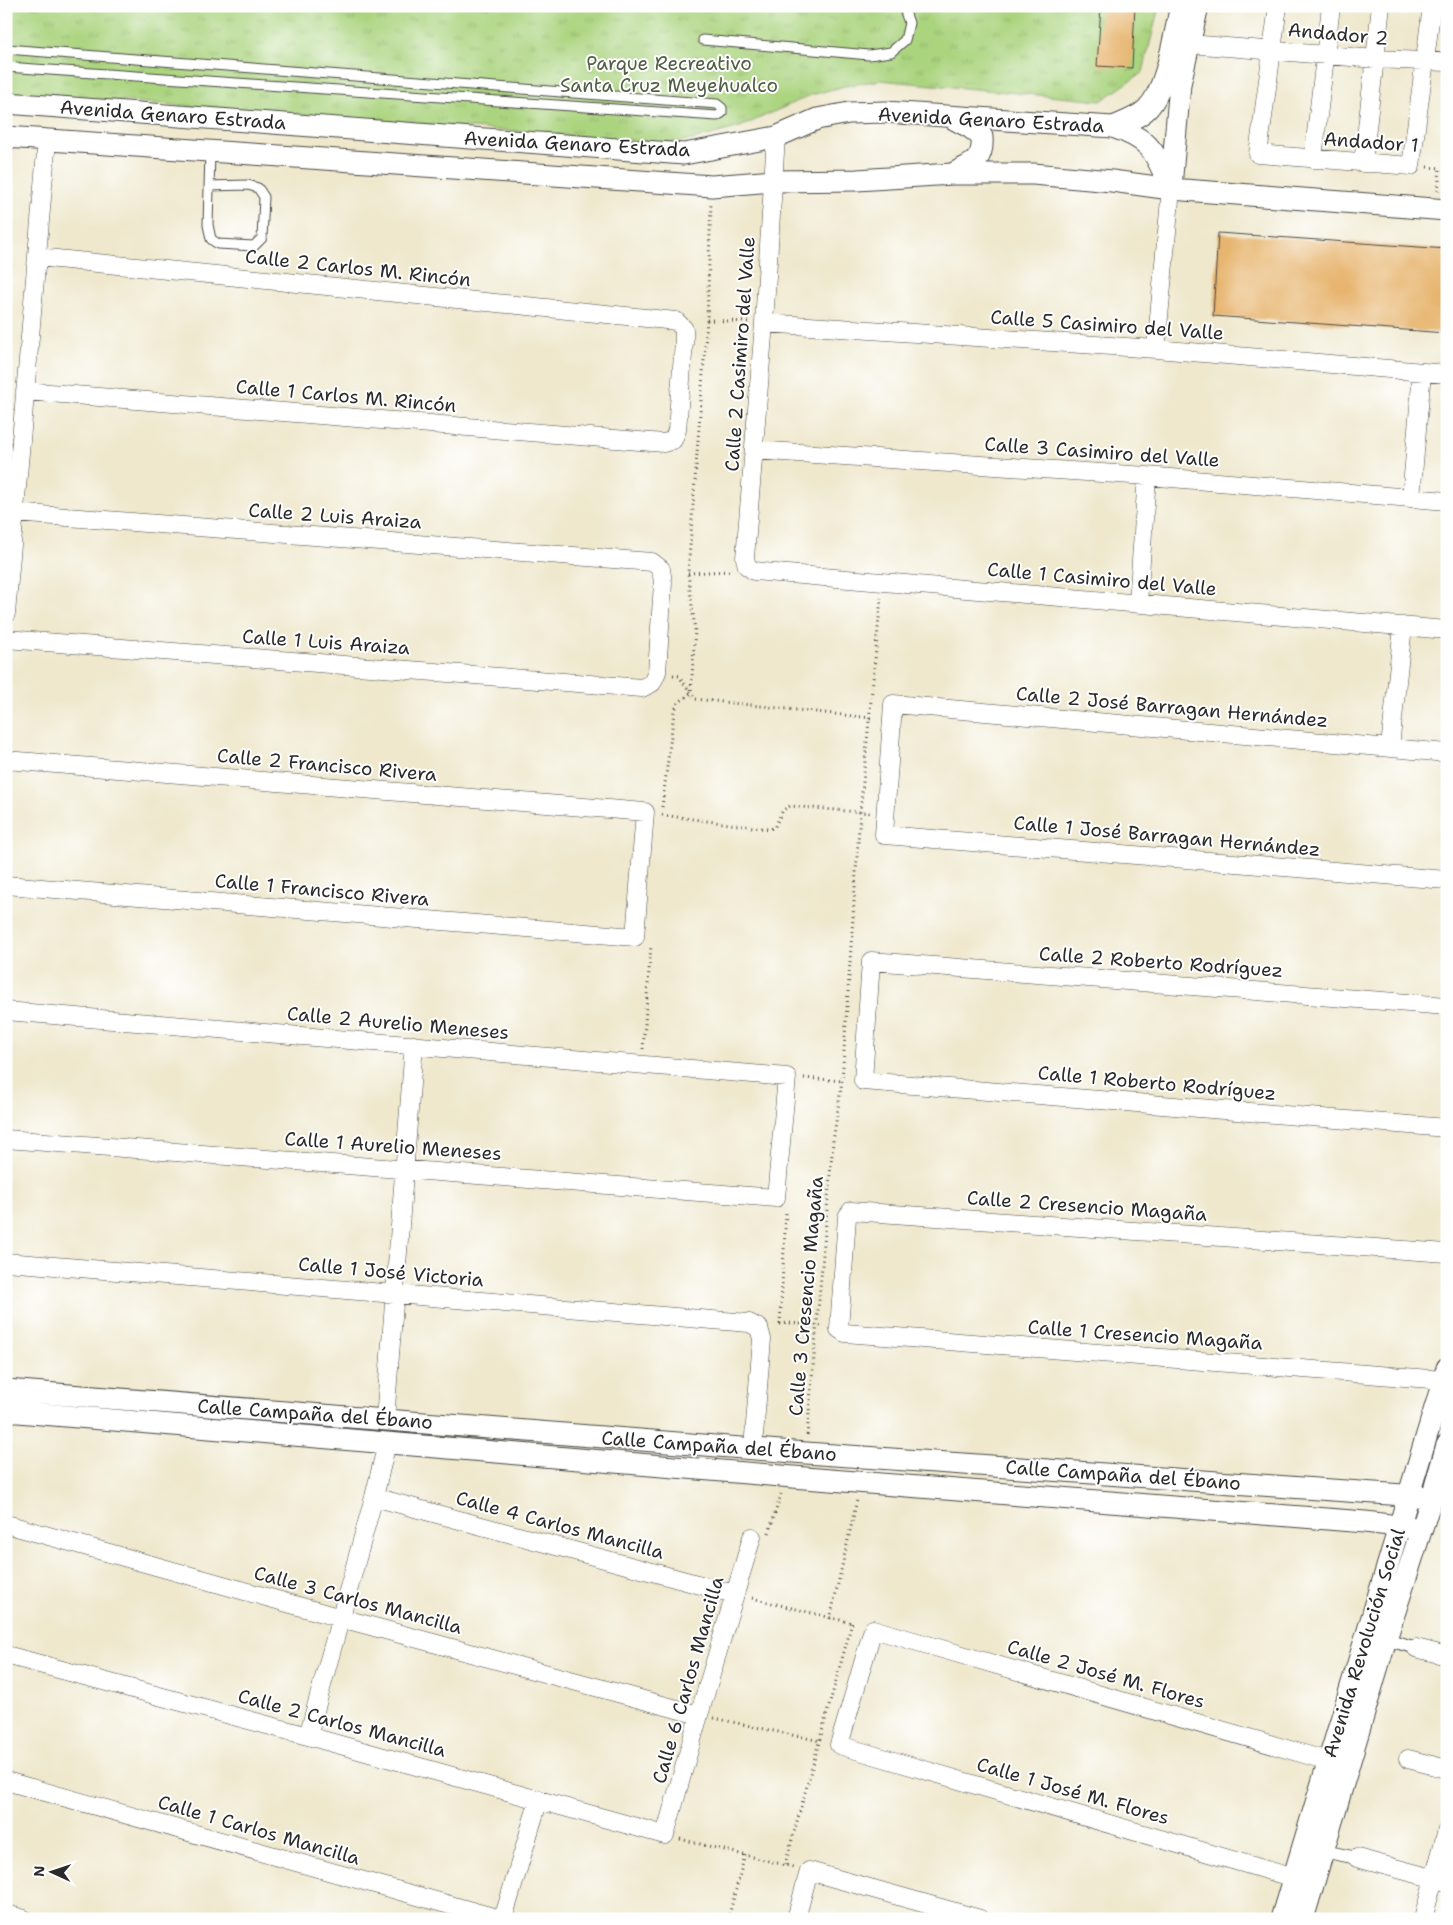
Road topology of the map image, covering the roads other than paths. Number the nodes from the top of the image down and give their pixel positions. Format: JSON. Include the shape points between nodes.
{"nodes":[{"id":1,"x":904,"y":6,"type":"edge"},
{"id":2,"x":1181,"y":6,"type":"edge"},
{"id":3,"x":1198,"y":6,"type":"edge"},
{"id":4,"x":1278,"y":6,"type":"edge"},
{"id":5,"x":1331,"y":6,"type":"edge"},
{"id":6,"x":1381,"y":6,"type":"edge"},
{"id":7,"x":1432,"y":6,"type":"edge"},
{"id":8,"x":702,"y":40,"type":"dead end"},
{"id":9,"x":1189,"y":44,"type":"junction"},
{"id":10,"x":6,"y":49,"type":"edge"},
{"id":11,"x":1272,"y":50,"type":"junction"},
{"id":12,"x":1325,"y":54,"type":"junction"},
{"id":13,"x":1376,"y":59,"type":"junction"},
{"id":14,"x":1425,"y":61,"type":"junction"},
{"id":15,"x":1447,"y":62,"type":"edge"},
{"id":16,"x":6,"y":67,"type":"edge"},
{"id":17,"x":6,"y":103,"type":"edge"},
{"id":18,"x":950,"y":117,"type":"junction"},
{"id":19,"x":1113,"y":127,"type":"junction"},
{"id":20,"x":6,"y":137,"type":"edge"},
{"id":21,"x":776,"y":137,"type":"junction"},
{"id":22,"x":47,"y":140,"type":"junction"},
{"id":23,"x":210,"y":152,"type":"junction"},
{"id":24,"x":1313,"y":159,"type":"junction"},
{"id":25,"x":1363,"y":164,"type":"junction"},
{"id":26,"x":952,"y":174,"type":"junction"},
{"id":27,"x":774,"y":182,"type":"junction"},
{"id":28,"x":209,"y":186,"type":"junction"},
{"id":29,"x":1171,"y":189,"type":"junction"},
{"id":30,"x":1441,"y":209,"type":"edge"},
{"id":31,"x":36,"y":257,"type":"junction"},
{"id":32,"x":764,"y":323,"type":"junction"},
{"id":33,"x":1156,"y":349,"type":"junction"},
{"id":34,"x":1422,"y":372,"type":"junction"},
{"id":35,"x":1447,"y":374,"type":"edge"},
{"id":36,"x":25,"y":391,"type":"junction"},
{"id":37,"x":664,"y":443,"type":"joint"},
{"id":38,"x":754,"y":450,"type":"junction"},
{"id":39,"x":1147,"y":476,"type":"junction"},
{"id":40,"x":1410,"y":498,"type":"junction"},
{"id":41,"x":1447,"y":501,"type":"edge"},
{"id":42,"x":15,"y":513,"type":"junction"},
{"id":43,"x":750,"y":569,"type":"joint"},
{"id":44,"x":1138,"y":603,"type":"junction"},
{"id":45,"x":6,"y":614,"type":"edge"},
{"id":46,"x":1403,"y":626,"type":"junction"},
{"id":47,"x":1447,"y":630,"type":"edge"},
{"id":48,"x":6,"y":639,"type":"edge"},
{"id":49,"x":642,"y":688,"type":"joint"},
{"id":50,"x":1390,"y":747,"type":"junction"},
{"id":51,"x":1447,"y":752,"type":"edge"},
{"id":52,"x":6,"y":760,"type":"edge"},
{"id":53,"x":884,"y":834,"type":"joint"},
{"id":54,"x":1447,"y":880,"type":"edge"},
{"id":55,"x":6,"y":885,"type":"edge"},
{"id":56,"x":635,"y":937,"type":"joint"},
{"id":57,"x":1447,"y":1006,"type":"edge"},
{"id":58,"x":6,"y":1011,"type":"edge"},
{"id":59,"x":414,"y":1045,"type":"junction"},
{"id":60,"x":863,"y":1080,"type":"joint"},
{"id":61,"x":1447,"y":1128,"type":"edge"},
{"id":62,"x":6,"y":1139,"type":"edge"},
{"id":63,"x":404,"y":1168,"type":"junction"},
{"id":64,"x":776,"y":1198,"type":"joint"},
{"id":65,"x":1447,"y":1253,"type":"edge"},
{"id":66,"x":6,"y":1262,"type":"edge"},
{"id":67,"x":394,"y":1294,"type":"junction"},
{"id":68,"x":842,"y":1331,"type":"joint"},
{"id":69,"x":1445,"y":1374,"type":"edge"},
{"id":70,"x":6,"y":1390,"type":"edge"},
{"id":71,"x":6,"y":1411,"type":"edge"},
{"id":72,"x":384,"y":1420,"type":"junction"},
{"id":73,"x":580,"y":1435,"type":"junction"},
{"id":74,"x":387,"y":1443,"type":"junction"},
{"id":75,"x":1447,"y":1445,"type":"edge"},
{"id":76,"x":753,"y":1448,"type":"junction"},
{"id":77,"x":578,"y":1459,"type":"junction"},
{"id":78,"x":1370,"y":1493,"type":"junction"},
{"id":79,"x":1409,"y":1495,"type":"junction"},
{"id":80,"x":374,"y":1497,"type":"junction"},
{"id":81,"x":1432,"y":1497,"type":"junction"},
{"id":82,"x":1365,"y":1522,"type":"junction"},
{"id":83,"x":6,"y":1524,"type":"edge"},
{"id":84,"x":1400,"y":1525,"type":"junction"},
{"id":85,"x":1422,"y":1529,"type":"junction"},
{"id":86,"x":752,"y":1537,"type":"dead end"},
{"id":87,"x":734,"y":1594,"type":"junction"},
{"id":88,"x":341,"y":1618,"type":"junction"},
{"id":89,"x":873,"y":1629,"type":"joint"},
{"id":90,"x":1386,"y":1639,"type":"junction"},
{"id":91,"x":1416,"y":1648,"type":"joint"},
{"id":92,"x":6,"y":1655,"type":"edge"},
{"id":93,"x":1447,"y":1656,"type":"edge"},
{"id":94,"x":699,"y":1715,"type":"junction"},
{"id":95,"x":308,"y":1736,"type":"junction"},
{"id":96,"x":1408,"y":1759,"type":"dead end"},
{"id":97,"x":1328,"y":1761,"type":"junction"},
{"id":98,"x":1447,"y":1769,"type":"edge"},
{"id":99,"x":6,"y":1781,"type":"edge"},
{"id":100,"x":538,"y":1799,"type":"junction"},
{"id":101,"x":1447,"y":1830,"type":"edge"},
{"id":102,"x":665,"y":1835,"type":"joint"},
{"id":103,"x":1323,"y":1851,"type":"junction"},
{"id":104,"x":1358,"y":1858,"type":"joint"},
{"id":105,"x":1294,"y":1878,"type":"junction"},
{"id":106,"x":1440,"y":1880,"type":"edge"},
{"id":107,"x":6,"y":1914,"type":"edge"},
{"id":108,"x":24,"y":1919,"type":"edge"},
{"id":109,"x":501,"y":1919,"type":"edge"},
{"id":110,"x":796,"y":1919,"type":"edge"},
{"id":111,"x":980,"y":1919,"type":"edge"},
{"id":112,"x":1281,"y":1919,"type":"edge"},
{"id":113,"x":1303,"y":1919,"type":"edge"},
{"id":114,"x":1423,"y":1919,"type":"edge"}],
"edges":[{"from":1,"to":8,"type":"lane","via":[[909,24],[905,40],[891,52],[869,55]]},
{"from":2,"to":19,"type":"street","via":[[1162,85],[1155,100],[1134,118]]},
{"from":3,"to":9,"type":"street"},
{"from":4,"to":11,"type":"street"},
{"from":5,"to":12,"type":"street"},
{"from":6,"to":13,"type":"street"},
{"from":7,"to":14,"type":"street"},
{"from":9,"to":11,"type":"street","name":"Andador 2"},
{"from":9,"to":29,"type":"street","via":[[1180,84]]},
{"from":10,"to":16,"type":"lane","via":[[650,98],[717,104],[722,113],[717,116]]},
{"from":11,"to":12,"type":"street","name":"Andador 2"},
{"from":11,"to":24,"type":"street","name":"Andador 1","via":[[1258,154]]},
{"from":12,"to":13,"type":"street","name":"Andador 2"},
{"from":12,"to":24,"type":"street"},
{"from":13,"to":14,"type":"street","name":"Andador 2"},
{"from":13,"to":25,"type":"street"},
{"from":14,"to":15,"type":"street","name":"Andador 2"},
{"from":14,"to":25,"type":"street","name":"Andador 1","via":[[1411,166]]},
{"from":17,"to":21,"type":"street","name":"Avenida Genaro Estrada","via":[[684,154]]},
{"from":18,"to":19,"type":"street","name":"Avenida Genaro Estrada"},
{"from":18,"to":21,"type":"street","name":"Avenida Genaro Estrada","via":[[849,113],[817,119]]},
{"from":18,"to":26,"type":"street","via":[[982,137],[983,147],[975,162]]},
{"from":19,"to":29,"type":"street","name":"Avenida Genaro Estrada","via":[[1144,141],[1156,156]]},
{"from":20,"to":22,"type":"street","name":"Avenida Genaro Estrada"},
{"from":21,"to":27,"type":"street","name":"Calle 2 Casimiro del Valle"},
{"from":22,"to":23,"type":"street","name":"Avenida Genaro Estrada"},
{"from":22,"to":31,"type":"street"},
{"from":23,"to":27,"type":"street","name":"Avenida Genaro Estrada","via":[[712,186]]},
{"from":23,"to":28,"type":"lane"},
{"from":24,"to":25,"type":"street","name":"Andador 1"},
{"from":26,"to":27,"type":"street","name":"Avenida Genaro Estrada"},
{"from":26,"to":29,"type":"street","name":"Avenida Genaro Estrada","via":[[1033,174]]},
{"from":27,"to":32,"type":"street","name":"Calle 2 Casimiro del Valle"},
{"from":28,"to":28,"type":"lane","via":[[248,185],[258,188],[264,197],[262,238],[254,246],[218,244],[211,239]]},
{"from":29,"to":30,"type":"street","name":"Avenida Genaro Estrada"},
{"from":29,"to":33,"type":"street"},
{"from":31,"to":36,"type":"street"},
{"from":31,"to":37,"type":"street","name":"Calle 2 Carlos M. Rincón","via":[[676,321],[684,330],[677,430],[673,440]]},
{"from":32,"to":33,"type":"street","name":"Calle 5 Casimiro del Valle"},
{"from":32,"to":38,"type":"street","name":"Calle 2 Casimiro del Valle"},
{"from":33,"to":34,"type":"street","name":"Calle 5 Casimiro del Valle"},
{"from":34,"to":35,"type":"street","name":"Calle 5 Casimiro del Valle"},
{"from":34,"to":40,"type":"street"},
{"from":36,"to":37,"type":"street","name":"Calle 1 Carlos M. Rincón"},
{"from":36,"to":42,"type":"street"},
{"from":38,"to":39,"type":"street","name":"Calle 3 Casimiro del Valle"},
{"from":38,"to":43,"type":"street","name":"Calle 2 Casimiro del Valle","via":[[744,558]]},
{"from":39,"to":40,"type":"street","name":"Calle 3 Casimiro del Valle"},
{"from":39,"to":44,"type":"street"},
{"from":40,"to":41,"type":"street","name":"Calle 3 Casimiro del Valle"},
{"from":42,"to":45,"type":"street"},
{"from":42,"to":49,"type":"street","name":"Calle 2 Luis Araiza","via":[[652,562],[661,569],[664,583],[657,672],[652,683]]},
{"from":43,"to":44,"type":"street","name":"Calle 1 Casimiro del Valle"},
{"from":44,"to":46,"type":"street","name":"Calle 1 Casimiro del Valle"},
{"from":46,"to":47,"type":"street","name":"Calle 1 Casimiro del Valle"},
{"from":46,"to":50,"type":"street"},
{"from":48,"to":49,"type":"street","name":"Calle 1 Luis Araiza"},
{"from":50,"to":51,"type":"street","name":"Calle 2 José Barragan Hernández"},
{"from":50,"to":53,"type":"street","name":"Calle 2 José Barragan Hernández","via":[[892,712]]},
{"from":52,"to":56,"type":"street","name":"Calle 2 Francisco Rivera","via":[[645,812]]},
{"from":53,"to":54,"type":"street","name":"Calle 1 José Barragan Hernández"},
{"from":55,"to":56,"type":"street","name":"Calle 1 Francisco Rivera"},
{"from":57,"to":60,"type":"street","name":"Calle 2 Roberto Rodríguez","via":[[871,961]]},
{"from":58,"to":59,"type":"street","name":"Calle 2 Aurelio Meneses"},
{"from":59,"to":63,"type":"street"},
{"from":59,"to":64,"type":"street","name":"Calle 2 Aurelio Meneses","via":[[787,1077]]},
{"from":60,"to":61,"type":"street","name":"Calle 1 Roberto Rodríguez"},
{"from":62,"to":63,"type":"street","name":"Calle 1 Aurelio Meneses"},
{"from":63,"to":64,"type":"street","name":"Calle 1 Aurelio Meneses"},
{"from":63,"to":67,"type":"street"},
{"from":65,"to":68,"type":"street","name":"Calle 2 Cresencio Magaña","via":[[851,1211],[847,1217]]},
{"from":66,"to":67,"type":"street","name":"Calle 1 José Victoria"},
{"from":67,"to":72,"type":"street"},
{"from":67,"to":76,"type":"street","name":"Calle 1 José Victoria","via":[[750,1323],[761,1333]]},
{"from":68,"to":69,"type":"street","name":"Calle 1 Cresencio Magaña"},
{"from":69,"to":79,"type":"street","name":"Avenida Revolución Social"},
{"from":70,"to":72,"type":"street","name":"Calle Campaña del Ébano"},
{"from":71,"to":74,"type":"street","name":"Calle Campaña del Ébano"},
{"from":72,"to":73,"type":"street","name":"Calle Campaña del Ébano"},
{"from":73,"to":76,"type":"street","name":"Calle Campaña del Ébano"},
{"from":73,"to":77,"type":"street"},
{"from":74,"to":77,"type":"street","name":"Calle Campaña del Ébano"},
{"from":74,"to":80,"type":"street"},
{"from":75,"to":81,"type":"street","name":"Avenida Revolución Social"},
{"from":76,"to":78,"type":"street","name":"Calle Campaña del Ébano"},
{"from":77,"to":82,"type":"street","name":"Calle Campaña del Ébano"},
{"from":78,"to":79,"type":"street","name":"Calle Campaña del Ébano"},
{"from":78,"to":82,"type":"street","via":[[1372,1514]]},
{"from":79,"to":81,"type":"street","name":"Calle Campaña del Ébano"},
{"from":79,"to":84,"type":"street","name":"Avenida Revolución Social"},
{"from":80,"to":87,"type":"street","name":"Calle 4 Carlos Mancilla"},
{"from":80,"to":88,"type":"street"},
{"from":81,"to":85,"type":"street","name":"Avenida Revolución Social"},
{"from":82,"to":84,"type":"street","name":"Calle Campaña del Ébano"},
{"from":83,"to":88,"type":"street","name":"Calle 3 Carlos Mancilla"},
{"from":84,"to":85,"type":"street","name":"Calle Campaña del Ébano"},
{"from":84,"to":97,"type":"street","name":"Avenida Revolución Social"},
{"from":85,"to":90,"type":"street","name":"Avenida Revolución Social"},
{"from":86,"to":87,"type":"street","name":"Calle 6 Carlos Mancilla"},
{"from":87,"to":94,"type":"street","name":"Calle 6 Carlos Mancilla"},
{"from":88,"to":94,"type":"street","name":"Calle 3 Carlos Mancilla"},
{"from":88,"to":95,"type":"street"},
{"from":89,"to":97,"type":"street","name":"Calle 2 José M. Flores"},
{"from":89,"to":105,"type":"street","name":"Calle 1 José M. Flores","via":[[839,1745]]},
{"from":90,"to":91,"type":"street"},
{"from":90,"to":103,"type":"street","name":"Avenida Revolución Social"},
{"from":91,"to":93,"type":"street"},
{"from":92,"to":95,"type":"street","name":"Calle 2 Carlos Mancilla"},
{"from":94,"to":102,"type":"street","name":"Calle 6 Carlos Mancilla"},
{"from":95,"to":100,"type":"street","name":"Calle 2 Carlos Mancilla"},
{"from":96,"to":98,"type":"street"},
{"from":97,"to":105,"type":"street","name":"Avenida Revolución Social"},
{"from":99,"to":109,"type":"street","name":"Calle 1 Carlos Mancilla"},
{"from":100,"to":102,"type":"street","name":"Calle 2 Carlos Mancilla"},
{"from":100,"to":109,"type":"street"},
{"from":101,"to":106,"type":"street"},
{"from":103,"to":104,"type":"street"},
{"from":103,"to":113,"type":"street","name":"Avenida Revolución Social"},
{"from":104,"to":106,"type":"street"},
{"from":105,"to":112,"type":"street","name":"Avenida Revolución Social"},
{"from":106,"to":114,"type":"street"},
{"from":107,"to":108,"type":"street"},
{"from":110,"to":111,"type":"street","via":[[809,1871]]}]}
